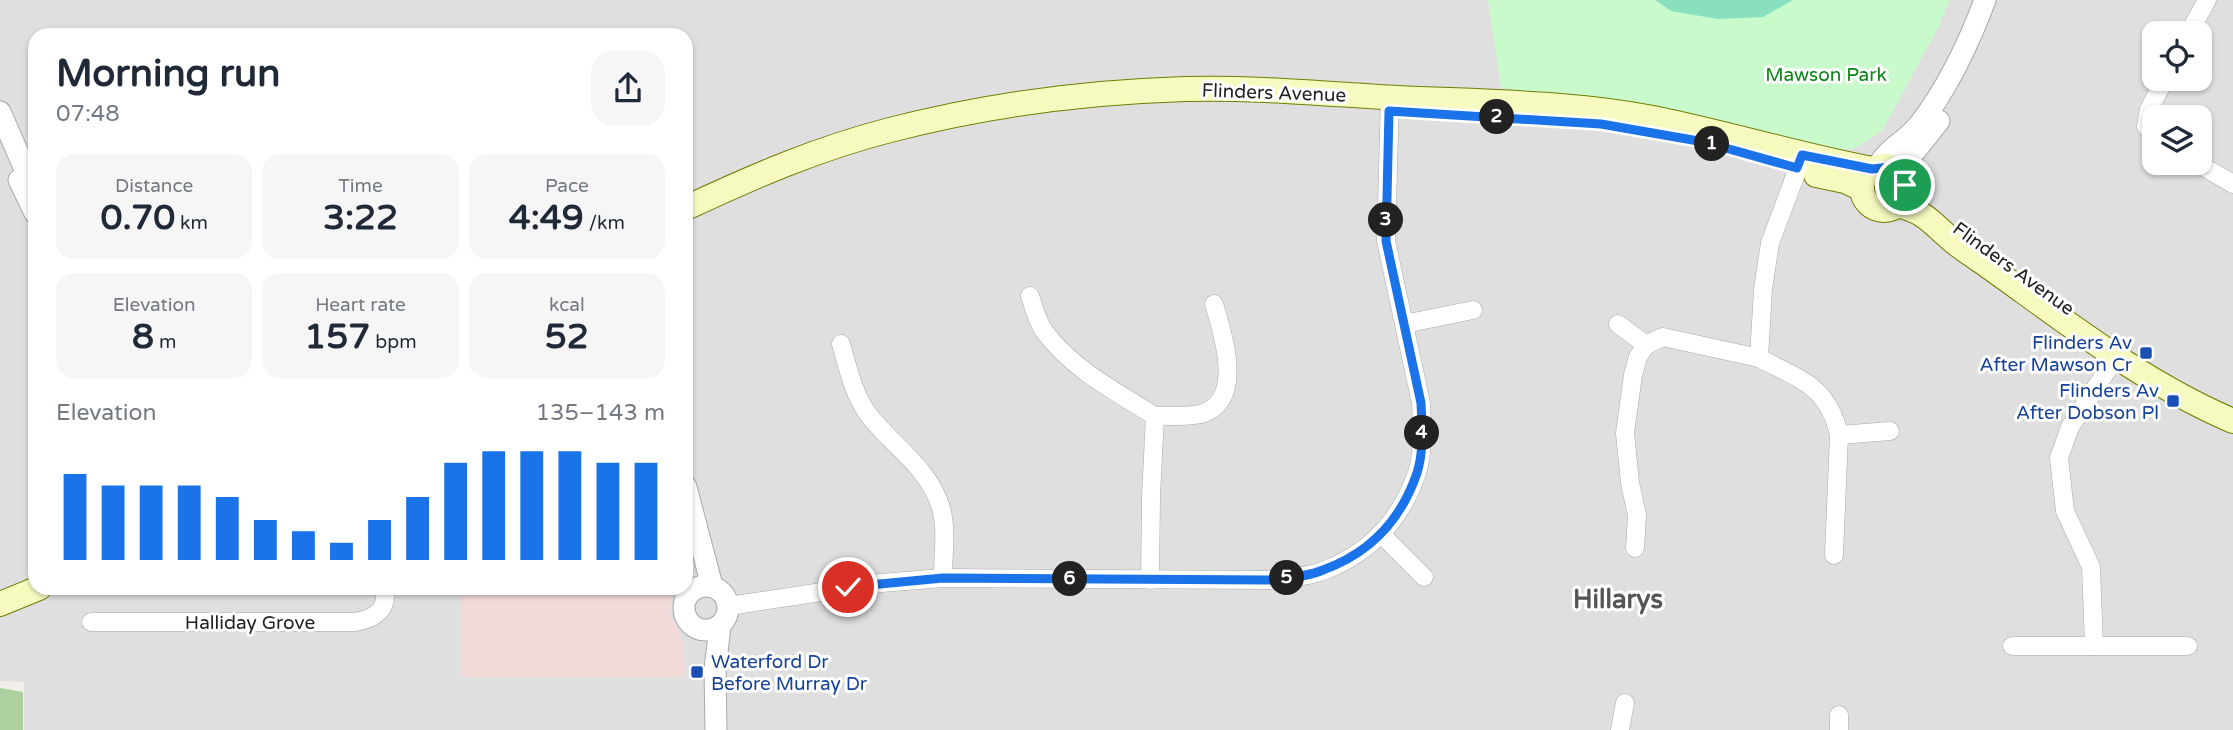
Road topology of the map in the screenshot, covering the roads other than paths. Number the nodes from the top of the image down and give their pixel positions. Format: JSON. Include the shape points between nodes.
{"nodes":[{"id":1,"x":1985,"y":0,"type":"edge"},
{"id":2,"x":1998,"y":0,"type":"edge"},
{"id":3,"x":2207,"y":0,"type":"edge"},
{"id":4,"x":2196,"y":21,"type":"edge"},
{"id":5,"x":1390,"y":104,"type":"junction"},
{"id":6,"x":0,"y":113,"type":"edge"},
{"id":7,"x":0,"y":135,"type":"edge"},
{"id":8,"x":1800,"y":161,"type":"junction"},
{"id":9,"x":2212,"y":172,"type":"edge"},
{"id":10,"x":28,"y":176,"type":"edge"},
{"id":11,"x":1886,"y":182,"type":"junction"},
{"id":12,"x":2233,"y":184,"type":"edge"},
{"id":13,"x":28,"y":197,"type":"edge"},
{"id":14,"x":693,"y":205,"type":"edge"},
{"id":15,"x":693,"y":219,"type":"edge"},
{"id":16,"x":1030,"y":296,"type":"dead end"},
{"id":17,"x":1214,"y":304,"type":"dead end"},
{"id":18,"x":1473,"y":310,"type":"dead end"},
{"id":19,"x":1404,"y":324,"type":"junction"},
{"id":20,"x":1618,"y":324,"type":"dead end"},
{"id":21,"x":841,"y":344,"type":"dead end"},
{"id":22,"x":1646,"y":345,"type":"junction"},
{"id":23,"x":2119,"y":352,"type":"junction"},
{"id":24,"x":1759,"y":358,"type":"junction"},
{"id":25,"x":2233,"y":406,"type":"edge"},
{"id":26,"x":1155,"y":416,"type":"junction"},
{"id":27,"x":2233,"y":421,"type":"edge"},
{"id":28,"x":1890,"y":431,"type":"dead end"},
{"id":29,"x":1839,"y":435,"type":"junction"},
{"id":30,"x":693,"y":526,"type":"edge"},
{"id":31,"x":1382,"y":535,"type":"junction"},
{"id":32,"x":1635,"y":548,"type":"dead end"},
{"id":33,"x":1834,"y":555,"type":"dead end"},
{"id":34,"x":693,"y":560,"type":"edge"},
{"id":35,"x":28,"y":576,"type":"edge"},
{"id":36,"x":1424,"y":577,"type":"dead end"},
{"id":37,"x":943,"y":578,"type":"junction"},
{"id":38,"x":1150,"y":580,"type":"junction"},
{"id":39,"x":0,"y":587,"type":"edge"},
{"id":40,"x":704,"y":587,"type":"junction"},
{"id":41,"x":28,"y":592,"type":"edge"},
{"id":42,"x":385,"y":595,"type":"edge"},
{"id":43,"x":692,"y":595,"type":"edge"},
{"id":44,"x":693,"y":595,"type":"edge"},
{"id":45,"x":0,"y":604,"type":"edge"},
{"id":46,"x":729,"y":606,"type":"junction"},
{"id":47,"x":91,"y":622,"type":"dead end"},
{"id":48,"x":710,"y":628,"type":"junction"},
{"id":49,"x":2012,"y":646,"type":"dead end"},
{"id":50,"x":2094,"y":646,"type":"junction"},
{"id":51,"x":2188,"y":646,"type":"dead end"},
{"id":52,"x":1625,"y":703,"type":"dead end"},
{"id":53,"x":704,"y":730,"type":"edge"},
{"id":54,"x":716,"y":730,"type":"edge"},
{"id":55,"x":1620,"y":730,"type":"edge"}],
"edges":[{"from":1,"to":11,"type":"street","via":[[1937,100],[1917,127],[1887,151]]},
{"from":2,"to":11,"type":"street","via":[[1939,121]]},
{"from":3,"to":4,"type":"street"},
{"from":5,"to":8,"type":"main road","name":"Flinders Avenue","via":[[1587,108],[1651,118]]},
{"from":5,"to":14,"type":"main road","name":"Flinders Avenue","via":[[1262,90],[1188,89],[1019,104],[840,145],[779,166]]},
{"from":5,"to":15,"type":"main road","name":"Flinders Avenue","via":[[1135,104],[1012,119],[927,135],[852,156],[758,189]]},
{"from":5,"to":19,"type":"street","via":[[1386,241]]},
{"from":6,"to":10,"type":"street"},
{"from":7,"to":13,"type":"street"},
{"from":8,"to":11,"type":"main road","name":"Flinders Avenue"},
{"from":8,"to":24,"type":"street","via":[[1770,243]]},
{"from":9,"to":12,"type":"street"},
{"from":11,"to":23,"type":"main road","name":"Flinders Avenue","via":[[2019,270]]},
{"from":16,"to":26,"type":"street","via":[[1042,329],[1075,364]]},
{"from":17,"to":26,"type":"street","via":[[1227,351],[1225,392],[1219,403],[1201,414]]},
{"from":18,"to":19,"type":"street"},
{"from":19,"to":31,"type":"street","via":[[1421,403],[1421,449],[1408,494]]},
{"from":20,"to":22,"type":"street"},
{"from":21,"to":37,"type":"street","via":[[864,408],[918,467],[935,493],[944,531]]},
{"from":22,"to":24,"type":"street","via":[[1663,337]]},
{"from":22,"to":32,"type":"street","via":[[1633,375],[1625,433],[1637,515]]},
{"from":23,"to":25,"type":"main road","name":"Flinders Avenue"},
{"from":23,"to":27,"type":"main road","name":"Flinders Avenue","via":[[2197,405]]},
{"from":23,"to":50,"type":"street","via":[[2070,427],[2059,458],[2065,511],[2091,567]]},
{"from":24,"to":29,"type":"street","via":[[1819,392],[1835,416]]},
{"from":26,"to":38,"type":"street"},
{"from":28,"to":29,"type":"street"},
{"from":29,"to":33,"type":"street"},
{"from":30,"to":40,"type":"street"},
{"from":31,"to":36,"type":"street"},
{"from":31,"to":38,"type":"street","via":[[1344,561],[1298,576]]},
{"from":34,"to":40,"type":"street"},
{"from":35,"to":39,"type":"main road"},
{"from":37,"to":38,"type":"street"},
{"from":37,"to":46,"type":"street"},
{"from":40,"to":44,"type":"street"},
{"from":40,"to":46,"type":"street","via":[[723,593]]},
{"from":41,"to":45,"type":"main road"},
{"from":42,"to":47,"type":"street","name":"Halliday Grove","via":[[376,616],[355,622]]},
{"from":43,"to":48,"type":"street","via":[[685,600],[689,623]]},
{"from":46,"to":48,"type":"street","via":[[728,614]]},
{"from":48,"to":53,"type":"street"},
{"from":48,"to":54,"type":"street"},
{"from":49,"to":50,"type":"street"},
{"from":50,"to":51,"type":"street"},
{"from":52,"to":55,"type":"street"}]}
